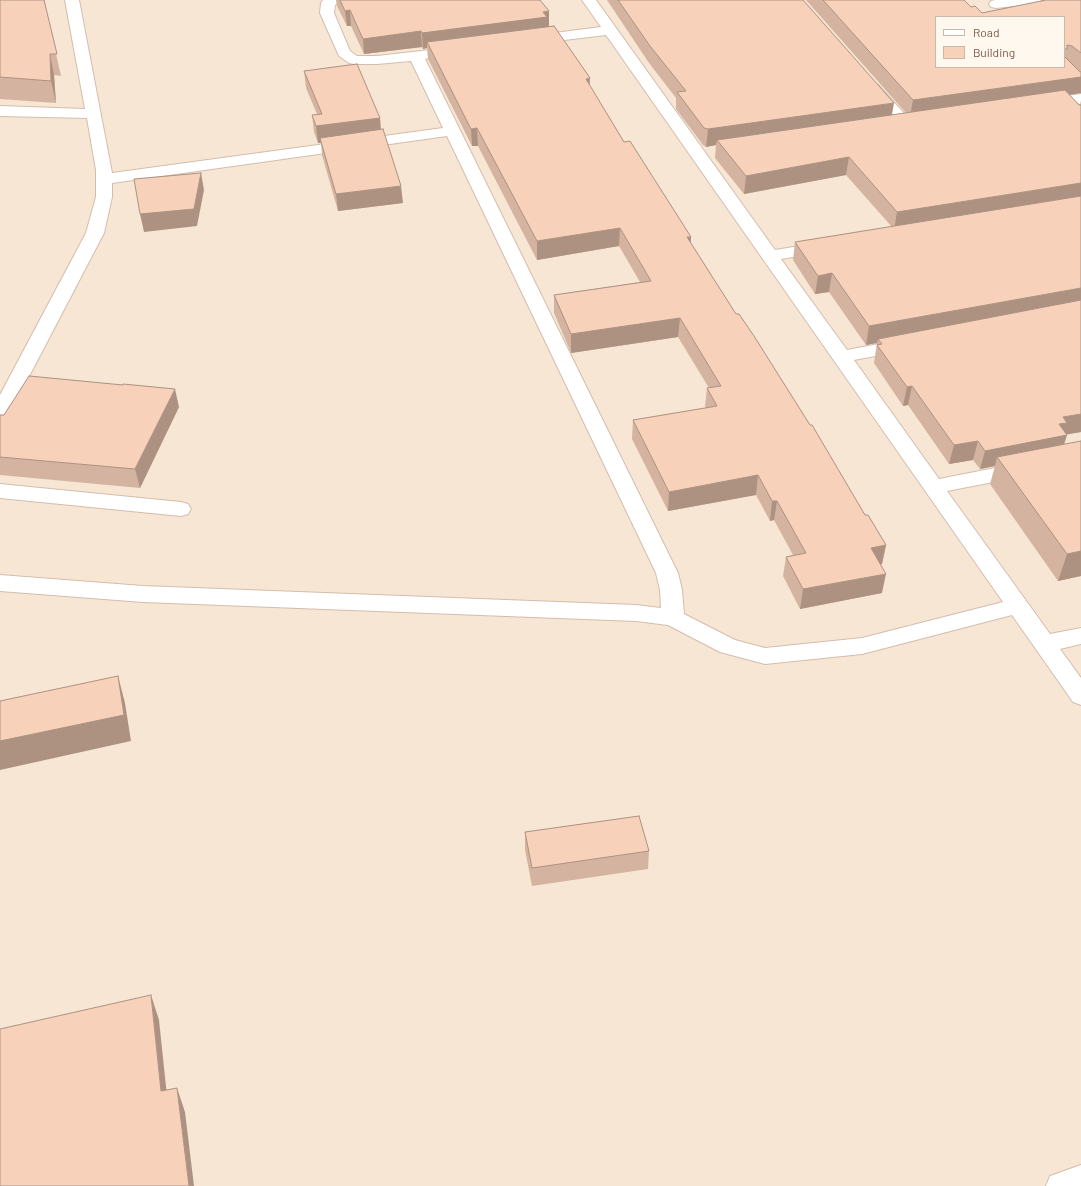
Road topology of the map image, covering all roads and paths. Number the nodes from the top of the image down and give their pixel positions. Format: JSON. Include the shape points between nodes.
{"nodes":[{"id":1,"x":72,"y":0,"type":"edge"},
{"id":2,"x":334,"y":0,"type":"edge"},
{"id":3,"x":589,"y":0,"type":"edge"},
{"id":4,"x":1034,"y":0,"type":"edge"},
{"id":5,"x":993,"y":2,"type":"edge"},
{"id":6,"x":1008,"y":16,"type":"edge"},
{"id":7,"x":610,"y":30,"type":"junction"},
{"id":8,"x":517,"y":42,"type":"edge"},
{"id":9,"x":447,"y":52,"type":"edge"},
{"id":10,"x":416,"y":56,"type":"junction"},
{"id":11,"x":864,"y":77,"type":"edge"},
{"id":12,"x":1073,"y":104,"type":"edge"},
{"id":13,"x":1034,"y":106,"type":"edge"},
{"id":14,"x":0,"y":112,"type":"edge"},
{"id":15,"x":93,"y":114,"type":"junction"},
{"id":16,"x":890,"y":126,"type":"edge"},
{"id":17,"x":452,"y":131,"type":"junction"},
{"id":18,"x":716,"y":152,"type":"dead end"},
{"id":19,"x":698,"y":154,"type":"junction"},
{"id":20,"x":104,"y":179,"type":"junction"},
{"id":21,"x":842,"y":244,"type":"edge"},
{"id":22,"x":769,"y":256,"type":"junction"},
{"id":23,"x":919,"y":342,"type":"edge"},
{"id":24,"x":842,"y":357,"type":"junction"},
{"id":25,"x":0,"y":413,"type":"edge"},
{"id":26,"x":1081,"y":458,"type":"edge"},
{"id":27,"x":933,"y":487,"type":"junction"},
{"id":28,"x":0,"y":491,"type":"edge"},
{"id":29,"x":181,"y":509,"type":"dead end"},
{"id":30,"x":0,"y":583,"type":"edge"},
{"id":31,"x":1018,"y":606,"type":"junction"},
{"id":32,"x":673,"y":618,"type":"junction"},
{"id":33,"x":1081,"y":636,"type":"edge"},
{"id":34,"x":1044,"y":644,"type":"junction"},
{"id":35,"x":1081,"y":696,"type":"edge"},
{"id":36,"x":1081,"y":1179,"type":"edge"},
{"id":37,"x":1061,"y":1186,"type":"edge"}],
"edges":[{"from":1,"to":15,"type":"street"},
{"from":2,"to":10,"type":"street","via":[[328,3],[327,13],[344,53],[354,60]]},
{"from":3,"to":7,"type":"street"},
{"from":4,"to":5,"type":"street"},
{"from":5,"to":6,"type":"street"},
{"from":7,"to":8,"type":"street"},
{"from":7,"to":19,"type":"street"},
{"from":9,"to":10,"type":"street"},
{"from":10,"to":17,"type":"street"},
{"from":11,"to":16,"type":"street","via":[[913,123]]},
{"from":12,"to":13,"type":"street"},
{"from":14,"to":15,"type":"street"},
{"from":15,"to":20,"type":"street"},
{"from":17,"to":20,"type":"street"},
{"from":17,"to":32,"type":"street","via":[[667,573]]},
{"from":18,"to":19,"type":"street"},
{"from":19,"to":22,"type":"street"},
{"from":20,"to":25,"type":"street","via":[[104,197],[95,233]]},
{"from":21,"to":22,"type":"street"},
{"from":22,"to":24,"type":"street"},
{"from":23,"to":24,"type":"street"},
{"from":24,"to":27,"type":"street"},
{"from":26,"to":27,"type":"street"},
{"from":27,"to":31,"type":"street"},
{"from":28,"to":29,"type":"street"},
{"from":30,"to":32,"type":"street","via":[[143,594],[636,613]]},
{"from":31,"to":32,"type":"street","via":[[862,646],[765,656],[728,646]]},
{"from":31,"to":34,"type":"street"},
{"from":33,"to":34,"type":"street"},
{"from":34,"to":35,"type":"street"},
{"from":36,"to":37,"type":"street"}]}
